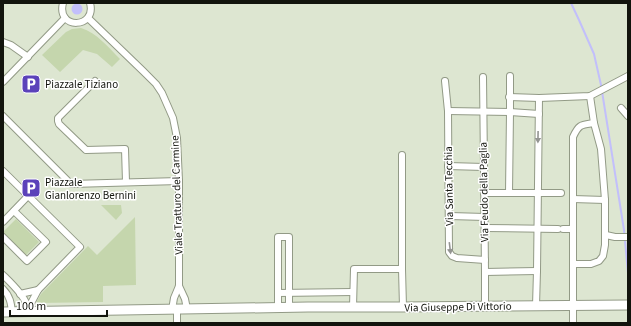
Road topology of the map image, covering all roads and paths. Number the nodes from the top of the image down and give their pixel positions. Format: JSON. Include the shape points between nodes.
{"nodes":[{"id":1,"x":63,"y":3,"type":"edge"},
{"id":2,"x":90,"y":3,"type":"edge"},
{"id":3,"x":65,"y":18,"type":"junction"},
{"id":4,"x":88,"y":18,"type":"junction"},
{"id":5,"x":3,"y":42,"type":"edge"},
{"id":6,"x":28,"y":57,"type":"junction"},
{"id":7,"x":510,"y":76,"type":"dead end"},
{"id":8,"x":628,"y":76,"type":"edge"},
{"id":9,"x":483,"y":77,"type":"dead end"},
{"id":10,"x":95,"y":81,"type":"dead end"},
{"id":11,"x":445,"y":81,"type":"dead end"},
{"id":12,"x":3,"y":82,"type":"edge"},
{"id":13,"x":590,"y":96,"type":"junction"},
{"id":14,"x":509,"y":98,"type":"junction"},
{"id":15,"x":539,"y":98,"type":"junction"},
{"id":16,"x":621,"y":108,"type":"dead end"},
{"id":17,"x":448,"y":111,"type":"junction"},
{"id":18,"x":484,"y":112,"type":"junction"},
{"id":19,"x":510,"y":112,"type":"junction"},
{"id":20,"x":539,"y":114,"type":"junction"},
{"id":21,"x":3,"y":116,"type":"edge"},
{"id":22,"x":628,"y":116,"type":"edge"},
{"id":23,"x":594,"y":123,"type":"junction"},
{"id":24,"x":402,"y":155,"type":"dead end"},
{"id":25,"x":448,"y":166,"type":"junction"},
{"id":26,"x":484,"y":167,"type":"junction"},
{"id":27,"x":3,"y":171,"type":"edge"},
{"id":28,"x":179,"y":181,"type":"junction"},
{"id":29,"x":126,"y":182,"type":"junction"},
{"id":30,"x":484,"y":193,"type":"junction"},
{"id":31,"x":508,"y":193,"type":"junction"},
{"id":32,"x":538,"y":193,"type":"junction"},
{"id":33,"x":561,"y":193,"type":"dead end"},
{"id":34,"x":28,"y":196,"type":"junction"},
{"id":35,"x":573,"y":199,"type":"junction"},
{"id":36,"x":605,"y":200,"type":"junction"},
{"id":37,"x":14,"y":211,"type":"junction"},
{"id":38,"x":450,"y":216,"type":"junction"},
{"id":39,"x":485,"y":217,"type":"junction"},
{"id":40,"x":3,"y":222,"type":"edge"},
{"id":41,"x":485,"y":228,"type":"junction"},
{"id":42,"x":538,"y":229,"type":"junction"},
{"id":43,"x":573,"y":229,"type":"junction"},
{"id":44,"x":606,"y":235,"type":"junction"},
{"id":45,"x":3,"y":237,"type":"edge"},
{"id":46,"x":628,"y":237,"type":"edge"},
{"id":47,"x":485,"y":260,"type":"junction"},
{"id":48,"x":573,"y":264,"type":"junction"},
{"id":49,"x":402,"y":269,"type":"junction"},
{"id":50,"x":537,"y":271,"type":"junction"},
{"id":51,"x":485,"y":272,"type":"junction"},
{"id":52,"x":3,"y":275,"type":"edge"},
{"id":53,"x":179,"y":286,"type":"junction"},
{"id":54,"x":3,"y":289,"type":"edge"},
{"id":55,"x":38,"y":290,"type":"junction"},
{"id":56,"x":353,"y":292,"type":"junction"},
{"id":57,"x":278,"y":293,"type":"junction"},
{"id":58,"x":289,"y":293,"type":"junction"},
{"id":59,"x":20,"y":294,"type":"junction"},
{"id":60,"x":628,"y":305,"type":"edge"},
{"id":61,"x":485,"y":306,"type":"junction"},
{"id":62,"x":536,"y":306,"type":"junction"},
{"id":63,"x":573,"y":306,"type":"junction"},
{"id":64,"x":353,"y":307,"type":"junction"},
{"id":65,"x":403,"y":307,"type":"junction"},
{"id":66,"x":278,"y":308,"type":"junction"},
{"id":67,"x":289,"y":308,"type":"junction"},
{"id":68,"x":187,"y":309,"type":"junction"},
{"id":69,"x":29,"y":310,"type":"junction"},
{"id":70,"x":174,"y":310,"type":"junction"},
{"id":71,"x":8,"y":312,"type":"edge"},
{"id":72,"x":177,"y":323,"type":"edge"},
{"id":73,"x":573,"y":323,"type":"edge"}],
"edges":[{"from":1,"to":3,"type":"street","via":[[62,11]]},
{"from":2,"to":4,"type":"street"},
{"from":3,"to":4,"type":"street","via":[[77,23]]},
{"from":3,"to":6,"type":"street"},
{"from":4,"to":28,"type":"street","name":"Viale Tratturo del Carmine","via":[[156,84],[162,93],[173,118],[177,138]]},
{"from":5,"to":6,"type":"street"},
{"from":6,"to":12,"type":"street"},
{"from":7,"to":14,"type":"street"},
{"from":8,"to":13,"type":"street"},
{"from":9,"to":18,"type":"street","name":"Via Feudo della Paglia"},
{"from":10,"to":29,"type":"street","via":[[58,118],[58,121],[86,150],[125,149]]},
{"from":11,"to":17,"type":"street","name":"Via Santa Tecchia"},
{"from":13,"to":15,"type":"street"},
{"from":13,"to":23,"type":"street"},
{"from":14,"to":15,"type":"street"},
{"from":14,"to":19,"type":"street"},
{"from":15,"to":20,"type":"street"},
{"from":16,"to":22,"type":"street"},
{"from":17,"to":18,"type":"street"},
{"from":17,"to":25,"type":"street","name":"Via Santa Tecchia"},
{"from":18,"to":19,"type":"street"},
{"from":18,"to":26,"type":"street","name":"Via Feudo della Paglia"},
{"from":19,"to":20,"type":"street"},
{"from":19,"to":31,"type":"street"},
{"from":20,"to":32,"type":"street","one_way":true},
{"from":21,"to":29,"type":"street","via":[[71,184]]},
{"from":23,"to":35,"type":"street","via":[[581,126],[573,137]]},
{"from":23,"to":36,"type":"street","via":[[601,148]]},
{"from":24,"to":49,"type":"street"},
{"from":25,"to":26,"type":"street"},
{"from":25,"to":38,"type":"street","name":"Via Santa Tecchia"},
{"from":26,"to":30,"type":"street","name":"Via Feudo della Paglia"},
{"from":27,"to":34,"type":"street"},
{"from":28,"to":29,"type":"street"},
{"from":28,"to":53,"type":"street","name":"Viale Tratturo del Carmine"},
{"from":30,"to":31,"type":"street"},
{"from":30,"to":39,"type":"street","name":"Via Feudo della Paglia"},
{"from":31,"to":32,"type":"street"},
{"from":32,"to":33,"type":"street"},
{"from":32,"to":42,"type":"street"},
{"from":34,"to":37,"type":"street"},
{"from":34,"to":55,"type":"street","via":[[80,247]]},
{"from":35,"to":36,"type":"street"},
{"from":35,"to":43,"type":"street"},
{"from":36,"to":44,"type":"street"},
{"from":37,"to":40,"type":"street"},
{"from":37,"to":45,"type":"street","via":[[46,242],[27,261]]},
{"from":38,"to":39,"type":"street"},
{"from":38,"to":47,"type":"street","name":"Via Santa Tecchia","one_way":true,"via":[[449,252],[452,256]]},
{"from":39,"to":41,"type":"street","name":"Via Feudo della Paglia"},
{"from":41,"to":42,"type":"street"},
{"from":41,"to":47,"type":"street","name":"Via Feudo della Paglia"},
{"from":42,"to":43,"type":"street"},
{"from":42,"to":50,"type":"street"},
{"from":43,"to":48,"type":"street"},
{"from":44,"to":46,"type":"street"},
{"from":44,"to":48,"type":"street","via":[[603,256],[599,261],[591,264]]},
{"from":47,"to":51,"type":"street","name":"Via Feudo della Paglia"},
{"from":48,"to":63,"type":"street"},
{"from":49,"to":56,"type":"street","via":[[354,269]]},
{"from":49,"to":65,"type":"street"},
{"from":50,"to":51,"type":"street"},
{"from":50,"to":62,"type":"street"},
{"from":51,"to":61,"type":"street","name":"Via Feudo della Paglia"},
{"from":52,"to":59,"type":"street"},
{"from":53,"to":68,"type":"street","name":"Viale Tratturo del Carmine"},
{"from":53,"to":70,"type":"street","name":"Viale Tratturo del Carmine","via":[[174,298]]},
{"from":54,"to":71,"type":"street","via":[[10,300]]},
{"from":55,"to":59,"type":"street"},
{"from":55,"to":69,"type":"street"},
{"from":56,"to":58,"type":"street"},
{"from":56,"to":64,"type":"street"},
{"from":57,"to":58,"type":"street"},
{"from":57,"to":58,"type":"street","via":[[278,236],[289,237]]},
{"from":57,"to":66,"type":"street"},
{"from":58,"to":67,"type":"street"},
{"from":59,"to":69,"type":"street"},
{"from":60,"to":63,"type":"main road","name":"Via Giuseppe Di Vittorio"},
{"from":61,"to":62,"type":"main road","name":"Via Giuseppe Di Vittorio"},
{"from":61,"to":65,"type":"main road","name":"Via Giuseppe Di Vittorio"},
{"from":62,"to":63,"type":"main road","name":"Via Giuseppe Di Vittorio"},
{"from":63,"to":73,"type":"street"},
{"from":64,"to":65,"type":"main road","name":"Via Giuseppe Di Vittorio"},
{"from":64,"to":67,"type":"main road","name":"Via Giuseppe Di Vittorio"},
{"from":66,"to":67,"type":"main road","name":"Via Giuseppe Di Vittorio"},
{"from":66,"to":68,"type":"main road","name":"Via Giuseppe Di Vittorio"},
{"from":68,"to":70,"type":"main road","name":"Via Giuseppe Di Vittorio"},
{"from":69,"to":70,"type":"main road","name":"Via Giuseppe Di Vittorio"},
{"from":69,"to":71,"type":"main road","name":"Via Giuseppe Di Vittorio"},
{"from":70,"to":72,"type":"street","name":"Viale Tratturo del Carmine"}]}
